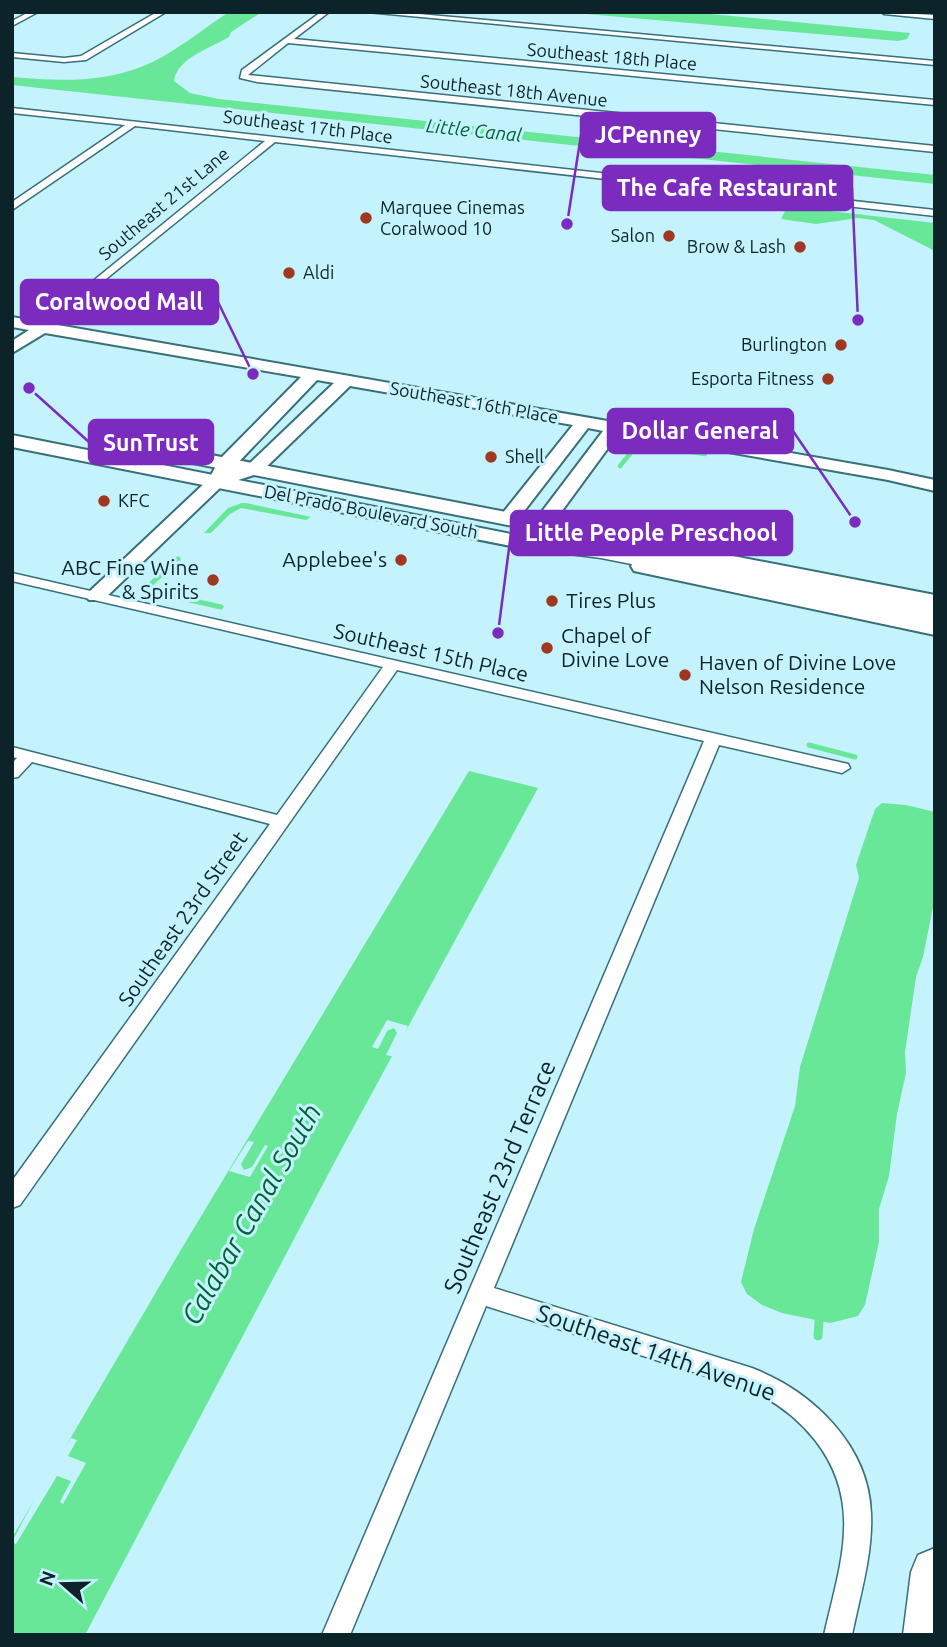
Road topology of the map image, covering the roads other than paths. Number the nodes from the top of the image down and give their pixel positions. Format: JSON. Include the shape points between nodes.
{"nodes":[{"id":1,"x":36,"y":12,"type":"edge"},
{"id":2,"x":163,"y":12,"type":"edge"},
{"id":3,"x":326,"y":12,"type":"edge"},
{"id":4,"x":370,"y":12,"type":"edge"},
{"id":5,"x":884,"y":12,"type":"edge"},
{"id":6,"x":935,"y":16,"type":"edge"},
{"id":7,"x":12,"y":24,"type":"edge"},
{"id":8,"x":286,"y":41,"type":"junction"},
{"id":9,"x":12,"y":55,"type":"edge"},
{"id":10,"x":935,"y":63,"type":"edge"},
{"id":11,"x":935,"y":103,"type":"edge"},
{"id":12,"x":12,"y":110,"type":"edge"},
{"id":13,"x":134,"y":123,"type":"junction"},
{"id":14,"x":272,"y":139,"type":"junction"},
{"id":15,"x":935,"y":149,"type":"edge"},
{"id":16,"x":12,"y":207,"type":"edge"},
{"id":17,"x":935,"y":213,"type":"edge"},
{"id":18,"x":12,"y":322,"type":"edge"},
{"id":19,"x":43,"y":327,"type":"junction"},
{"id":20,"x":12,"y":348,"type":"edge"},
{"id":21,"x":314,"y":374,"type":"junction"},
{"id":22,"x":347,"y":380,"type":"junction"},
{"id":23,"x":12,"y":422,"type":"edge"},
{"id":24,"x":584,"y":422,"type":"junction"},
{"id":25,"x":615,"y":427,"type":"junction"},
{"id":26,"x":12,"y":440,"type":"edge"},
{"id":27,"x":254,"y":470,"type":"junction"},
{"id":28,"x":221,"y":472,"type":"junction"},
{"id":29,"x":888,"y":475,"type":"junction"},
{"id":30,"x":935,"y":479,"type":"edge"},
{"id":31,"x":935,"y":486,"type":"edge"},
{"id":32,"x":508,"y":519,"type":"junction"},
{"id":33,"x":532,"y":534,"type":"junction"},
{"id":34,"x":12,"y":577,"type":"edge"},
{"id":35,"x":96,"y":596,"type":"junction"},
{"id":36,"x":934,"y":621,"type":"edge"},
{"id":37,"x":393,"y":666,"type":"junction"},
{"id":38,"x":713,"y":739,"type":"junction"},
{"id":39,"x":20,"y":754,"type":"edge"},
{"id":40,"x":842,"y":768,"type":"dead end"},
{"id":41,"x":12,"y":773,"type":"edge"},
{"id":42,"x":280,"y":821,"type":"junction"},
{"id":43,"x":12,"y":1199,"type":"edge"},
{"id":44,"x":480,"y":1294,"type":"junction"},
{"id":45,"x":935,"y":1572,"type":"edge"},
{"id":46,"x":336,"y":1635,"type":"edge"},
{"id":47,"x":838,"y":1635,"type":"edge"},
{"id":48,"x":928,"y":1635,"type":"edge"}],
"edges":[{"from":1,"to":7,"type":"street"},
{"from":2,"to":9,"type":"street","via":[[78,60]]},
{"from":3,"to":8,"type":"street"},
{"from":4,"to":10,"type":"street"},
{"from":5,"to":6,"type":"street"},
{"from":8,"to":11,"type":"street","name":"Southeast 18th Place"},
{"from":8,"to":15,"type":"street","name":"Southeast 18th Avenue","via":[[243,75]]},
{"from":12,"to":13,"type":"street","name":"Southeast 17th Place"},
{"from":13,"to":14,"type":"street","name":"Southeast 17th Place"},
{"from":13,"to":16,"type":"street"},
{"from":14,"to":17,"type":"street","name":"Southeast 17th Place"},
{"from":14,"to":19,"type":"street","name":"Southeast 21st Lane"},
{"from":18,"to":19,"type":"street","name":"Southeast 16th Place"},
{"from":19,"to":20,"type":"street","name":"Southeast 21st Lane"},
{"from":19,"to":21,"type":"street","name":"Southeast 16th Place"},
{"from":21,"to":22,"type":"street","name":"Southeast 16th Place"},
{"from":21,"to":28,"type":"street"},
{"from":22,"to":24,"type":"street","name":"Southeast 16th Place"},
{"from":22,"to":27,"type":"street"},
{"from":23,"to":28,"type":"main road","name":"Del Prado Boulevard South"},
{"from":24,"to":25,"type":"street","name":"Southeast 16th Place"},
{"from":24,"to":32,"type":"street"},
{"from":25,"to":29,"type":"street","name":"Southeast 16th Place"},
{"from":25,"to":33,"type":"street"},
{"from":26,"to":28,"type":"main road","name":"Del Prado Boulevard South"},
{"from":27,"to":28,"type":"main road","name":"Del Prado Boulevard South"},
{"from":27,"to":32,"type":"main road","name":"Del Prado Boulevard South"},
{"from":28,"to":33,"type":"main road","name":"Del Prado Boulevard South"},
{"from":28,"to":35,"type":"street"},
{"from":29,"to":30,"type":"street"},
{"from":29,"to":31,"type":"street","name":"Southeast 16th Place"},
{"from":32,"to":33,"type":"main road","name":"Del Prado Boulevard South"},
{"from":33,"to":36,"type":"highway"},
{"from":34,"to":35,"type":"street","name":"Southeast 15th Place"},
{"from":35,"to":37,"type":"street","name":"Southeast 15th Place"},
{"from":37,"to":38,"type":"street","name":"Southeast 15th Place"},
{"from":37,"to":42,"type":"street","name":"Southeast 23rd Street"},
{"from":38,"to":40,"type":"street","name":"Southeast 15th Place"},
{"from":38,"to":44,"type":"street","name":"Southeast 23rd Terrace"},
{"from":39,"to":41,"type":"street"},
{"from":39,"to":42,"type":"street"},
{"from":42,"to":43,"type":"street","name":"Southeast 23rd Street"},
{"from":44,"to":46,"type":"street","name":"Southeast 23rd Terrace"},
{"from":44,"to":47,"type":"street","name":"Southeast 14th Avenue","via":[[766,1386],[810,1416],[845,1465],[856,1494],[858,1529]]},
{"from":45,"to":48,"type":"highway"}]}
